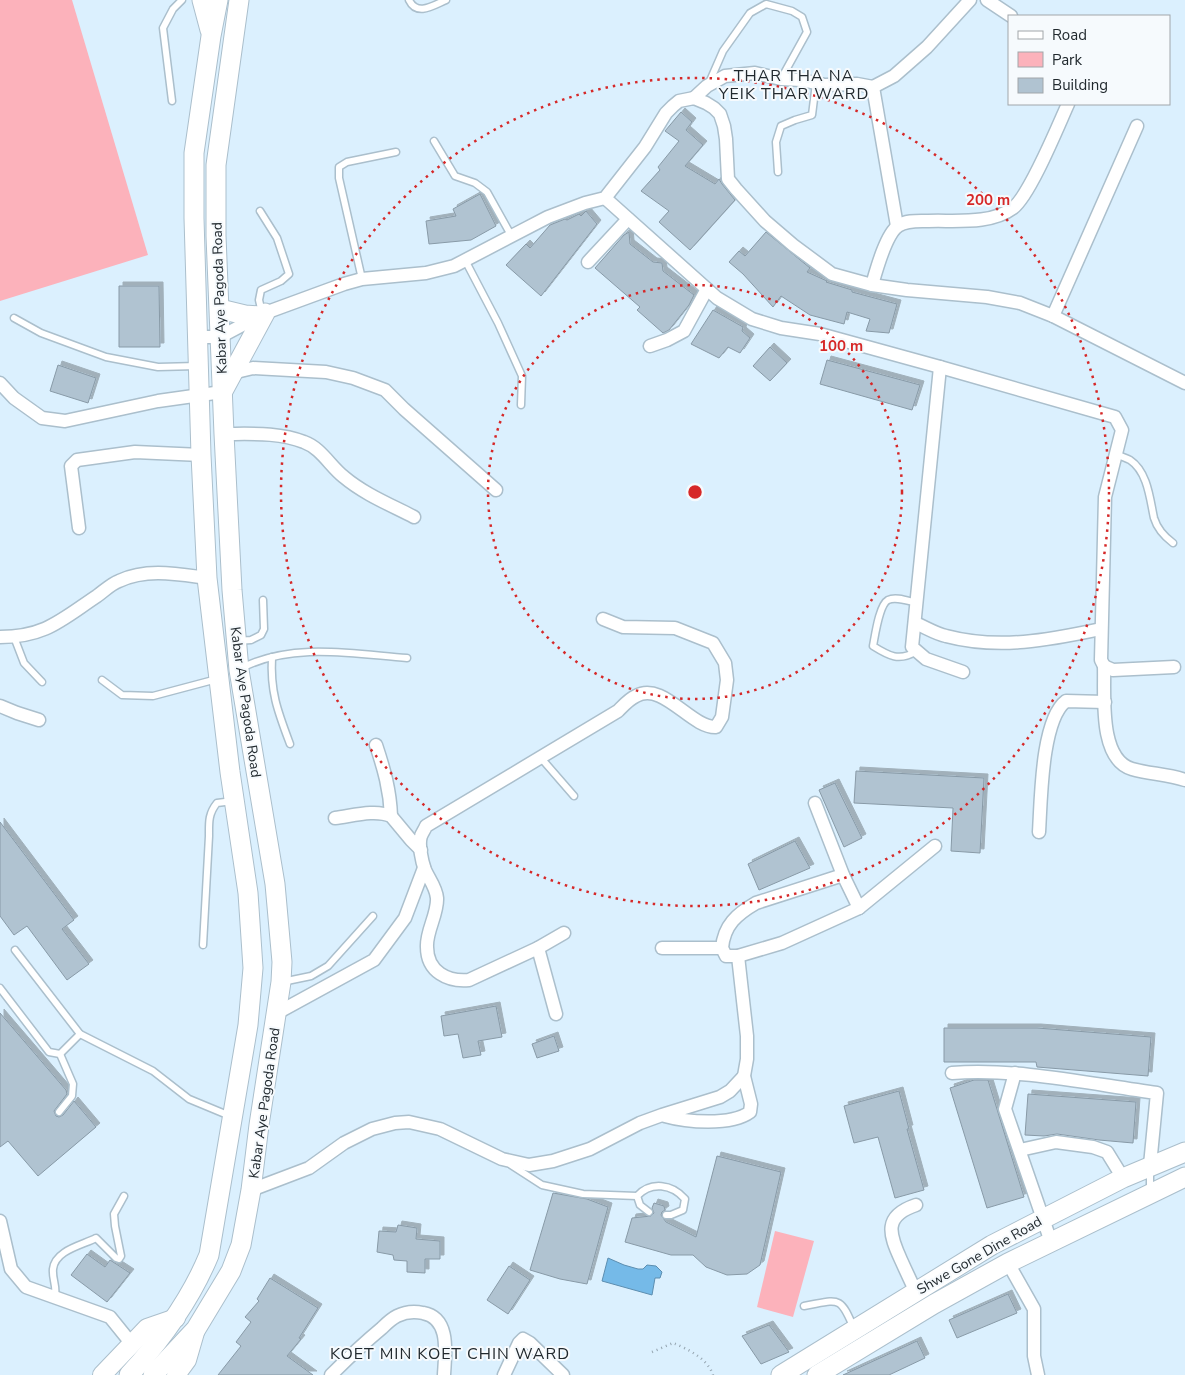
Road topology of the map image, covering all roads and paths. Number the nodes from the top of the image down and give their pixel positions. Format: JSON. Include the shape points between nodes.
{"nodes":[{"id":1,"x":182,"y":0,"type":"edge"},
{"id":2,"x":202,"y":0,"type":"edge"},
{"id":3,"x":218,"y":0,"type":"edge"},
{"id":4,"x":239,"y":0,"type":"edge"},
{"id":5,"x":244,"y":0,"type":"edge"},
{"id":6,"x":409,"y":0,"type":"edge"},
{"id":7,"x":446,"y":0,"type":"edge"},
{"id":8,"x":970,"y":0,"type":"edge"},
{"id":9,"x":988,"y":0,"type":"edge"},
{"id":10,"x":1010,"y":15,"type":"edge"},
{"id":11,"x":233,"y":35,"type":"junction"},
{"id":12,"x":211,"y":36,"type":"junction"},
{"id":13,"x":781,"y":79,"type":"junction"},
{"id":14,"x":816,"y":83,"type":"junction"},
{"id":15,"x":708,"y":86,"type":"junction"},
{"id":16,"x":873,"y":88,"type":"junction"},
{"id":17,"x":694,"y":98,"type":"junction"},
{"id":18,"x":172,"y":101,"type":"dead end"},
{"id":19,"x":1068,"y":105,"type":"edge"},
{"id":20,"x":1137,"y":126,"type":"dead end"},
{"id":21,"x":434,"y":141,"type":"dead end"},
{"id":22,"x":396,"y":152,"type":"dead end"},
{"id":23,"x":778,"y":172,"type":"dead end"},
{"id":24,"x":605,"y":198,"type":"junction"},
{"id":25,"x":260,"y":211,"type":"dead end"},
{"id":26,"x":628,"y":219,"type":"junction"},
{"id":27,"x":897,"y":226,"type":"junction"},
{"id":28,"x":511,"y":235,"type":"junction"},
{"id":29,"x":465,"y":260,"type":"junction"},
{"id":30,"x":588,"y":262,"type":"dead end"},
{"id":31,"x":362,"y":279,"type":"junction"},
{"id":32,"x":872,"y":285,"type":"junction"},
{"id":33,"x":707,"y":289,"type":"junction"},
{"id":34,"x":220,"y":309,"type":"junction"},
{"id":35,"x":262,"y":314,"type":"junction"},
{"id":36,"x":1053,"y":316,"type":"junction"},
{"id":37,"x":14,"y":318,"type":"dead end"},
{"id":38,"x":220,"y":336,"type":"junction"},
{"id":39,"x":198,"y":337,"type":"junction"},
{"id":40,"x":650,"y":346,"type":"dead end"},
{"id":41,"x":198,"y":366,"type":"junction"},
{"id":42,"x":940,"y":367,"type":"junction"},
{"id":43,"x":232,"y":373,"type":"junction"},
{"id":44,"x":0,"y":383,"type":"edge"},
{"id":45,"x":1185,"y":383,"type":"edge"},
{"id":46,"x":222,"y":392,"type":"junction"},
{"id":47,"x":199,"y":394,"type":"junction"},
{"id":48,"x":520,"y":405,"type":"dead end"},
{"id":49,"x":224,"y":434,"type":"junction"},
{"id":50,"x":1116,"y":454,"type":"junction"},
{"id":51,"x":201,"y":455,"type":"junction"},
{"id":52,"x":496,"y":490,"type":"dead end"},
{"id":53,"x":414,"y":517,"type":"dead end"},
{"id":54,"x":79,"y":528,"type":"dead end"},
{"id":55,"x":1173,"y":543,"type":"dead end"},
{"id":56,"x":207,"y":578,"type":"junction"},
{"id":57,"x":263,"y":600,"type":"dead end"},
{"id":58,"x":916,"y":603,"type":"junction"},
{"id":59,"x":603,"y":619,"type":"dead end"},
{"id":60,"x":914,"y":623,"type":"junction"},
{"id":61,"x":1101,"y":629,"type":"junction"},
{"id":62,"x":0,"y":637,"type":"edge"},
{"id":63,"x":14,"y":637,"type":"junction"},
{"id":64,"x":236,"y":641,"type":"junction"},
{"id":65,"x":917,"y":651,"type":"junction"},
{"id":66,"x":272,"y":657,"type":"junction"},
{"id":67,"x":407,"y":658,"type":"dead end"},
{"id":68,"x":1104,"y":666,"type":"junction"},
{"id":69,"x":1174,"y":668,"type":"dead end"},
{"id":70,"x":239,"y":670,"type":"junction"},
{"id":71,"x":963,"y":672,"type":"dead end"},
{"id":72,"x":218,"y":678,"type":"junction"},
{"id":73,"x":102,"y":680,"type":"dead end"},
{"id":74,"x":42,"y":682,"type":"dead end"},
{"id":75,"x":1105,"y":702,"type":"junction"},
{"id":76,"x":0,"y":706,"type":"edge"},
{"id":77,"x":39,"y":720,"type":"dead end"},
{"id":78,"x":290,"y":744,"type":"dead end"},
{"id":79,"x":376,"y":745,"type":"dead end"},
{"id":80,"x":541,"y":758,"type":"junction"},
{"id":81,"x":256,"y":770,"type":"junction"},
{"id":82,"x":230,"y":772,"type":"junction"},
{"id":83,"x":1185,"y":780,"type":"edge"},
{"id":84,"x":574,"y":796,"type":"dead end"},
{"id":85,"x":234,"y":801,"type":"junction"},
{"id":86,"x":815,"y":803,"type":"dead end"},
{"id":87,"x":391,"y":816,"type":"junction"},
{"id":88,"x":335,"y":818,"type":"dead end"},
{"id":89,"x":1040,"y":832,"type":"dead end"},
{"id":90,"x":935,"y":846,"type":"dead end"},
{"id":91,"x":421,"y":850,"type":"junction"},
{"id":92,"x":424,"y":868,"type":"junction"},
{"id":93,"x":843,"y":875,"type":"junction"},
{"id":94,"x":248,"y":893,"type":"junction"},
{"id":95,"x":278,"y":908,"type":"junction"},
{"id":96,"x":859,"y":908,"type":"junction"},
{"id":97,"x":373,"y":916,"type":"dead end"},
{"id":98,"x":564,"y":933,"type":"dead end"},
{"id":99,"x":203,"y":945,"type":"dead end"},
{"id":100,"x":538,"y":948,"type":"junction"},
{"id":101,"x":662,"y":948,"type":"dead end"},
{"id":102,"x":722,"y":948,"type":"junction"},
{"id":103,"x":15,"y":950,"type":"dead end"},
{"id":104,"x":738,"y":956,"type":"junction"},
{"id":105,"x":281,"y":982,"type":"junction"},
{"id":106,"x":0,"y":988,"type":"edge"},
{"id":107,"x":277,"y":1013,"type":"junction"},
{"id":108,"x":556,"y":1014,"type":"dead end"},
{"id":109,"x":80,"y":1034,"type":"junction"},
{"id":110,"x":60,"y":1054,"type":"junction"},
{"id":111,"x":952,"y":1073,"type":"dead end"},
{"id":112,"x":1015,"y":1073,"type":"junction"},
{"id":113,"x":744,"y":1076,"type":"junction"},
{"id":114,"x":59,"y":1112,"type":"dead end"},
{"id":115,"x":662,"y":1115,"type":"junction"},
{"id":116,"x":231,"y":1116,"type":"junction"},
{"id":117,"x":228,"y":1138,"type":"junction"},
{"id":118,"x":1020,"y":1150,"type":"junction"},
{"id":119,"x":1185,"y":1152,"type":"edge"},
{"id":120,"x":255,"y":1158,"type":"junction"},
{"id":121,"x":502,"y":1159,"type":"junction"},
{"id":122,"x":1150,"y":1165,"type":"junction"},
{"id":123,"x":1185,"y":1177,"type":"edge"},
{"id":124,"x":1123,"y":1178,"type":"junction"},
{"id":125,"x":251,"y":1190,"type":"junction"},
{"id":126,"x":1150,"y":1193,"type":"junction"},
{"id":127,"x":124,"y":1196,"type":"dead end"},
{"id":128,"x":637,"y":1196,"type":"junction"},
{"id":129,"x":916,"y":1205,"type":"dead end"},
{"id":130,"x":649,"y":1212,"type":"dead end"},
{"id":131,"x":666,"y":1215,"type":"dead end"},
{"id":132,"x":1042,"y":1218,"type":"junction"},
{"id":133,"x":0,"y":1221,"type":"edge"},
{"id":134,"x":1051,"y":1242,"type":"junction"},
{"id":135,"x":1008,"y":1263,"type":"junction"},
{"id":136,"x":916,"y":1292,"type":"junction"},
{"id":137,"x":54,"y":1296,"type":"junction"},
{"id":138,"x":804,"y":1306,"type":"dead end"},
{"id":139,"x":176,"y":1318,"type":"junction"},
{"id":140,"x":196,"y":1329,"type":"junction"},
{"id":141,"x":854,"y":1330,"type":"junction"},
{"id":142,"x":131,"y":1343,"type":"junction"},
{"id":143,"x":652,"y":1352,"type":"dead end"},
{"id":144,"x":102,"y":1375,"type":"edge"},
{"id":145,"x":129,"y":1375,"type":"edge"},
{"id":146,"x":153,"y":1375,"type":"edge"},
{"id":147,"x":176,"y":1375,"type":"edge"},
{"id":148,"x":331,"y":1375,"type":"edge"},
{"id":149,"x":444,"y":1375,"type":"edge"},
{"id":150,"x":504,"y":1375,"type":"edge"},
{"id":151,"x":563,"y":1375,"type":"edge"},
{"id":152,"x":713,"y":1375,"type":"edge"},
{"id":153,"x":781,"y":1375,"type":"edge"},
{"id":154,"x":817,"y":1375,"type":"edge"},
{"id":155,"x":1038,"y":1375,"type":"edge"}],
"edges":[{"from":1,"to":18,"type":"lane","via":[[163,28]]},
{"from":2,"to":12,"type":"main road"},
{"from":3,"to":12,"type":"main road","name":"Kabar Aye Pagoda Road"},
{"from":4,"to":11,"type":"main road","name":"Kabar Aye Pagoda Road"},
{"from":5,"to":11,"type":"main road"},
{"from":6,"to":7,"type":"lane","via":[[418,9]]},
{"from":8,"to":16,"type":"street","via":[[920,53],[894,76]]},
{"from":9,"to":10,"type":"street"},
{"from":11,"to":34,"type":"main road","name":"Kabar Aye Pagoda Road","via":[[216,165]]},
{"from":12,"to":39,"type":"main road","name":"Kabar Aye Pagoda Road","via":[[194,153]]},
{"from":13,"to":14,"type":"street"},
{"from":13,"to":15,"type":"street","via":[[755,73],[725,76]]},
{"from":13,"to":15,"type":"lane","via":[[807,32],[802,17],[766,4],[750,13],[723,51]]},
{"from":14,"to":16,"type":"street","via":[[857,84]]},
{"from":14,"to":23,"type":"lane","via":[[812,115],[781,126],[776,142]]},
{"from":15,"to":17,"type":"street"},
{"from":16,"to":27,"type":"street"},
{"from":17,"to":24,"type":"street","via":[[679,101],[666,113],[646,147]]},
{"from":17,"to":32,"type":"street","via":[[720,114],[726,139],[728,179],[765,221],[832,274]]},
{"from":19,"to":27,"type":"street","via":[[1026,191],[1014,207],[997,217],[979,220],[911,222]]},
{"from":20,"to":36,"type":"street"},
{"from":21,"to":28,"type":"lane","via":[[455,176],[487,192]]},
{"from":22,"to":31,"type":"lane","via":[[347,162],[339,167]]},
{"from":24,"to":26,"type":"street"},
{"from":24,"to":28,"type":"street","via":[[548,217]]},
{"from":25,"to":35,"type":"lane","via":[[278,238],[288,274],[261,290]]},
{"from":26,"to":30,"type":"street"},
{"from":26,"to":33,"type":"street"},
{"from":27,"to":32,"type":"street","via":[[883,249]]},
{"from":28,"to":29,"type":"street"},
{"from":29,"to":31,"type":"street","via":[[426,273]]},
{"from":29,"to":48,"type":"lane","via":[[522,376]]},
{"from":31,"to":35,"type":"street"},
{"from":32,"to":36,"type":"street","via":[[1005,299]]},
{"from":33,"to":40,"type":"street","via":[[684,331]]},
{"from":33,"to":42,"type":"street","via":[[752,319]]},
{"from":34,"to":35,"type":"main road","via":[[245,316]]},
{"from":34,"to":38,"type":"main road","name":"Kabar Aye Pagoda Road"},
{"from":35,"to":38,"type":"street"},
{"from":35,"to":43,"type":"main road"},
{"from":36,"to":45,"type":"street"},
{"from":37,"to":41,"type":"lane","via":[[41,333],[106,357],[158,367]]},
{"from":38,"to":39,"type":"street"},
{"from":38,"to":46,"type":"main road","name":"Kabar Aye Pagoda Road"},
{"from":39,"to":41,"type":"main road","name":"Kabar Aye Pagoda Road"},
{"from":41,"to":47,"type":"main road","name":"Kabar Aye Pagoda Road"},
{"from":42,"to":50,"type":"street","via":[[1114,418],[1122,430]]},
{"from":42,"to":58,"type":"street"},
{"from":43,"to":46,"type":"main road"},
{"from":43,"to":52,"type":"street","via":[[253,368],[326,372],[385,390]]},
{"from":44,"to":47,"type":"street","via":[[14,398],[42,418],[65,421]]},
{"from":46,"to":47,"type":"street"},
{"from":46,"to":49,"type":"main road","name":"Kabar Aye Pagoda Road"},
{"from":47,"to":51,"type":"main road","name":"Kabar Aye Pagoda Road"},
{"from":49,"to":53,"type":"street","via":[[256,434],[304,442],[317,449],[344,478]]},
{"from":49,"to":64,"type":"main road","name":"Kabar Aye Pagoda Road"},
{"from":50,"to":55,"type":"lane","via":[[1132,461],[1139,470],[1147,485],[1154,520]]},
{"from":50,"to":61,"type":"street","via":[[1105,497]]},
{"from":51,"to":54,"type":"street","via":[[135,452],[77,460],[71,466]]},
{"from":51,"to":56,"type":"main road","name":"Kabar Aye Pagoda Road"},
{"from":56,"to":63,"type":"street","via":[[166,573],[130,576],[51,627]]},
{"from":56,"to":72,"type":"main road","name":"Kabar Aye Pagoda Road"},
{"from":57,"to":64,"type":"lane","via":[[264,629],[261,635],[251,640]]},
{"from":58,"to":60,"type":"street"},
{"from":58,"to":65,"type":"lane","via":[[900,599],[886,603],[873,646],[888,656],[908,656]]},
{"from":59,"to":80,"type":"street","via":[[623,627],[675,628],[713,643],[725,663],[727,680],[722,717],[716,727],[710,727],[658,696],[648,693],[636,695],[618,711]]},
{"from":60,"to":61,"type":"street","via":[[945,636],[1013,644]]},
{"from":60,"to":65,"type":"street","via":[[912,647]]},
{"from":61,"to":68,"type":"street","via":[[1101,660]]},
{"from":62,"to":63,"type":"street"},
{"from":63,"to":74,"type":"lane","via":[[24,663]]},
{"from":64,"to":70,"type":"main road","name":"Kabar Aye Pagoda Road"},
{"from":65,"to":71,"type":"street","via":[[926,659]]},
{"from":66,"to":67,"type":"lane","via":[[321,652]]},
{"from":66,"to":70,"type":"lane"},
{"from":66,"to":78,"type":"lane","via":[[274,701]]},
{"from":68,"to":69,"type":"street","via":[[1113,670]]},
{"from":68,"to":75,"type":"street"},
{"from":70,"to":81,"type":"main road","name":"Kabar Aye Pagoda Road"},
{"from":72,"to":73,"type":"lane","via":[[152,696],[122,696]]},
{"from":72,"to":82,"type":"main road","name":"Kabar Aye Pagoda Road"},
{"from":75,"to":83,"type":"street","via":[[1108,737],[1122,765]]},
{"from":75,"to":89,"type":"street","via":[[1066,701],[1062,704],[1048,736],[1044,756]]},
{"from":76,"to":77,"type":"street"},
{"from":79,"to":87,"type":"street","via":[[387,779]]},
{"from":80,"to":84,"type":"lane"},
{"from":80,"to":91,"type":"street","via":[[426,826],[420,838]]},
{"from":81,"to":82,"type":"main road"},
{"from":81,"to":95,"type":"main road","name":"Kabar Aye Pagoda Road"},
{"from":82,"to":85,"type":"main road","name":"Kabar Aye Pagoda Road"},
{"from":85,"to":94,"type":"main road","name":"Kabar Aye Pagoda Road"},
{"from":85,"to":99,"type":"lane","via":[[217,803],[209,818]]},
{"from":86,"to":93,"type":"street"},
{"from":87,"to":88,"type":"street","via":[[379,813]]},
{"from":87,"to":91,"type":"street"},
{"from":90,"to":96,"type":"street"},
{"from":91,"to":92,"type":"street"},
{"from":92,"to":100,"type":"street","via":[[435,887],[437,899],[426,947],[434,970],[446,977],[469,980]]},
{"from":92,"to":107,"type":"street","via":[[405,918],[374,960]]},
{"from":93,"to":96,"type":"street"},
{"from":93,"to":102,"type":"street","via":[[756,903],[732,920]]},
{"from":94,"to":95,"type":"main road"},
{"from":94,"to":116,"type":"main road","name":"Kabar Aye Pagoda Road","via":[[253,968],[248,1025]]},
{"from":95,"to":105,"type":"main road","name":"Kabar Aye Pagoda Road"},
{"from":96,"to":104,"type":"street","via":[[782,943]]},
{"from":97,"to":105,"type":"lane","via":[[328,966],[311,976]]},
{"from":98,"to":100,"type":"street"},
{"from":100,"to":108,"type":"street"},
{"from":101,"to":102,"type":"street"},
{"from":102,"to":104,"type":"street","via":[[726,956]]},
{"from":103,"to":109,"type":"lane"},
{"from":104,"to":113,"type":"street","via":[[746,1036]]},
{"from":105,"to":107,"type":"main road","name":"Kabar Aye Pagoda Road"},
{"from":106,"to":110,"type":"lane","via":[[49,1052]]},
{"from":107,"to":120,"type":"main road","name":"Kabar Aye Pagoda Road"},
{"from":109,"to":110,"type":"lane"},
{"from":109,"to":116,"type":"lane","via":[[153,1071],[189,1099]]},
{"from":110,"to":114,"type":"lane","via":[[73,1084],[72,1096]]},
{"from":111,"to":112,"type":"street"},
{"from":112,"to":118,"type":"street","via":[[1005,1109]]},
{"from":112,"to":122,"type":"street","via":[[1157,1093]]},
{"from":113,"to":115,"type":"street","via":[[720,1097]]},
{"from":113,"to":115,"type":"street","via":[[751,1104],[746,1116],[692,1122]]},
{"from":115,"to":121,"type":"street","via":[[590,1150],[552,1161],[529,1165]]},
{"from":116,"to":117,"type":"main road","name":"Kabar Aye Pagoda Road"},
{"from":117,"to":120,"type":"main road"},
{"from":117,"to":139,"type":"main road","name":"Kabar Aye Pagoda Road","via":[[209,1255]]},
{"from":118,"to":124,"type":"street","via":[[1056,1142],[1093,1147],[1108,1152]]},
{"from":118,"to":132,"type":"street"},
{"from":119,"to":122,"type":"main road","name":"Shwe Gone Dine Road"},
{"from":120,"to":125,"type":"main road","name":"Kabar Aye Pagoda Road"},
{"from":121,"to":125,"type":"street","via":[[440,1129],[409,1122],[395,1123],[372,1129],[344,1143],[309,1168]]},
{"from":121,"to":128,"type":"lane","via":[[542,1184],[583,1194]]},
{"from":122,"to":124,"type":"main road","name":"Shwe Gone Dine Road"},
{"from":122,"to":126,"type":"lane"},
{"from":123,"to":126,"type":"main road","name":"Shwe Gone Dine Road"},
{"from":124,"to":132,"type":"main road","name":"Shwe Gone Dine Road"},
{"from":125,"to":140,"type":"main road","name":"Kabar Aye Pagoda Road","via":[[241,1245],[231,1271]]},
{"from":126,"to":134,"type":"main road","name":"Shwe Gone Dine Road"},
{"from":127,"to":137,"type":"lane","via":[[114,1214],[121,1256],[116,1258],[96,1238],[66,1251],[53,1268]]},
{"from":128,"to":130,"type":"lane","via":[[640,1205]]},
{"from":128,"to":131,"type":"lane","via":[[654,1186],[678,1192],[684,1199],[682,1210]]},
{"from":129,"to":136,"type":"street","via":[[897,1215],[891,1225],[894,1246]]},
{"from":132,"to":134,"type":"street"},
{"from":132,"to":136,"type":"main road","name":"Shwe Gone Dine Road"},
{"from":133,"to":137,"type":"street","via":[[11,1269],[26,1286]]},
{"from":134,"to":135,"type":"main road","name":"Shwe Gone Dine Road"},
{"from":135,"to":154,"type":"main road","name":"Shwe Gone Dine Road"},
{"from":135,"to":155,"type":"street","via":[[1034,1309],[1034,1356]]},
{"from":136,"to":141,"type":"main road","name":"Shwe Gone Dine Road"},
{"from":137,"to":142,"type":"street","via":[[110,1317]]},
{"from":138,"to":141,"type":"lane","via":[[834,1301],[846,1308]]},
{"from":139,"to":142,"type":"main road","via":[[147,1328]]},
{"from":139,"to":145,"type":"main road","name":"Kabar Aye Pagoda Road"},
{"from":140,"to":146,"type":"main road","name":"Kabar Aye Pagoda Road"},
{"from":140,"to":147,"type":"main road","name":"Kabar Aye Pagoda Road","via":[[187,1360]]},
{"from":141,"to":153,"type":"main road","name":"Shwe Gone Dine Road"},
{"from":142,"to":144,"type":"main road"},
{"from":143,"to":152,"type":"path","via":[[673,1343],[700,1359],[711,1368]]},
{"from":148,"to":149,"type":"street","via":[[395,1316],[416,1312],[430,1314],[439,1320],[444,1331]]},
{"from":150,"to":151,"type":"street","via":[[523,1340]]}]}
